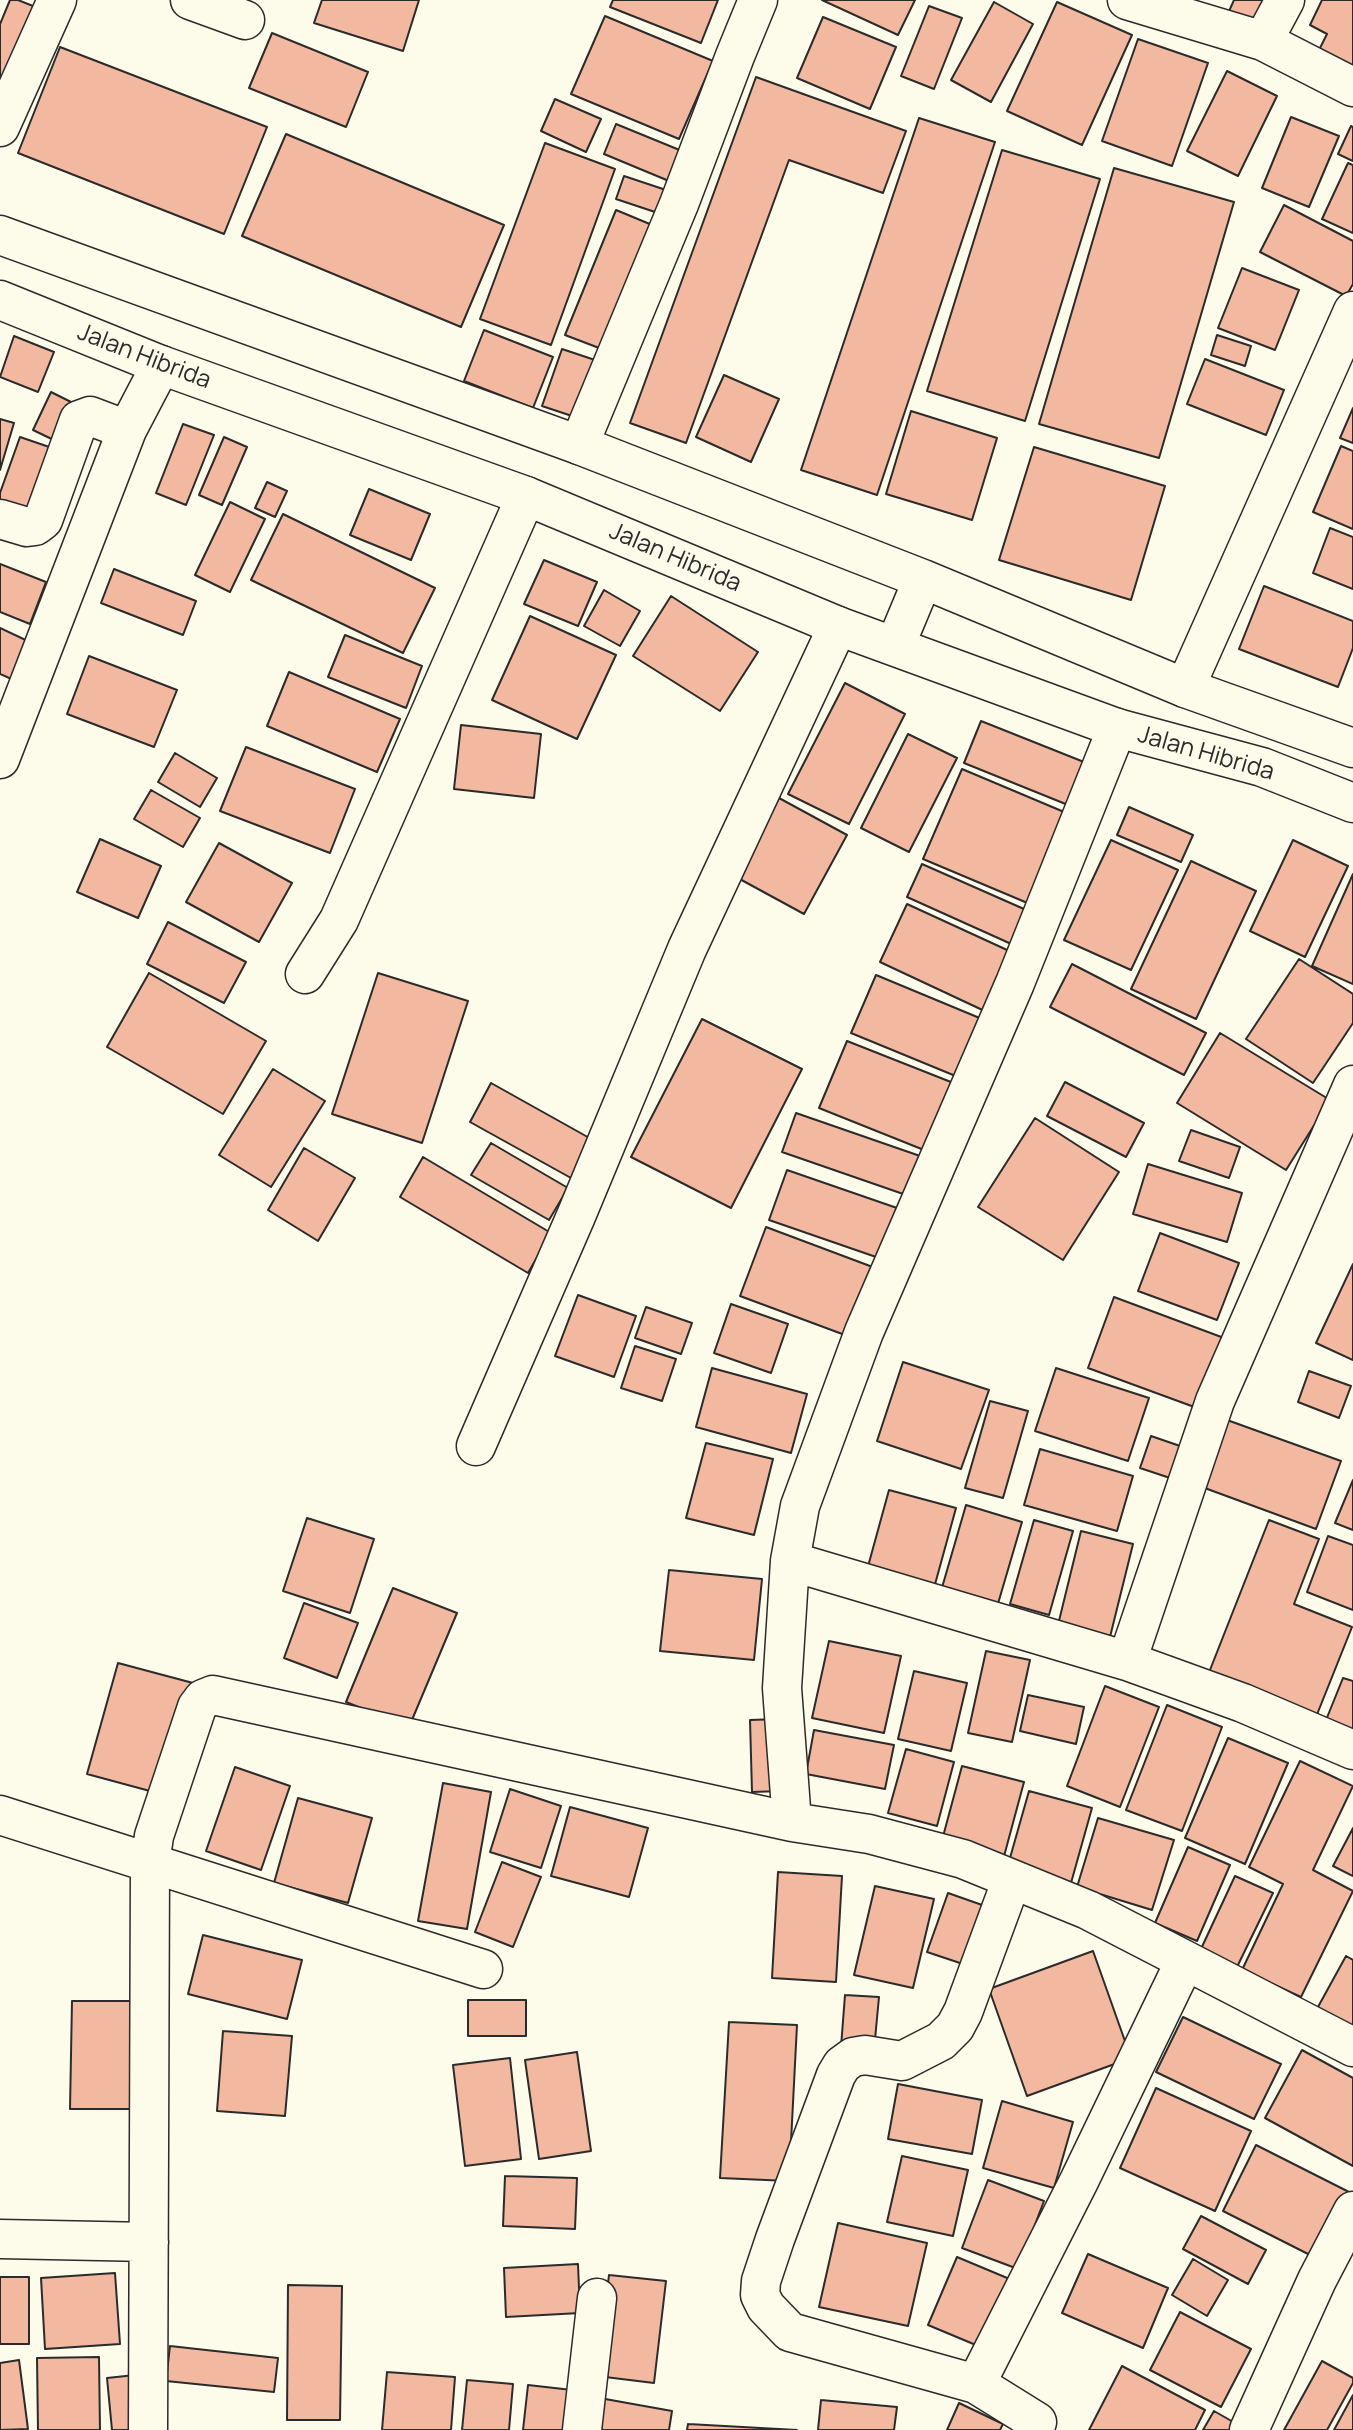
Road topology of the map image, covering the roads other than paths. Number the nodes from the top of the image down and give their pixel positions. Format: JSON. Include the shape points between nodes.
{"nodes":[{"id":1,"x":57,"y":0,"type":"edge"},
{"id":2,"x":190,"y":0,"type":"edge"},
{"id":3,"x":758,"y":0,"type":"edge"},
{"id":4,"x":1127,"y":0,"type":"edge"},
{"id":5,"x":1285,"y":0,"type":"edge"},
{"id":6,"x":245,"y":20,"type":"dead end"},
{"id":7,"x":1263,"y":41,"type":"junction"},
{"id":8,"x":1353,"y":87,"type":"edge"},
{"id":9,"x":0,"y":127,"type":"edge"},
{"id":10,"x":0,"y":235,"type":"edge"},
{"id":11,"x":0,"y":300,"type":"edge"},
{"id":12,"x":1353,"y":311,"type":"edge"},
{"id":13,"x":161,"y":365,"type":"junction"},
{"id":14,"x":127,"y":430,"type":"junction"},
{"id":15,"x":579,"y":445,"type":"junction"},
{"id":16,"x":526,"y":496,"type":"junction"},
{"id":17,"x":0,"y":519,"type":"edge"},
{"id":18,"x":923,"y":579,"type":"junction"},
{"id":19,"x":838,"y":626,"type":"junction"},
{"id":20,"x":895,"y":646,"type":"junction"},
{"id":21,"x":1185,"y":688,"type":"junction"},
{"id":22,"x":1117,"y":728,"type":"junction"},
{"id":23,"x":1353,"y":748,"type":"edge"},
{"id":24,"x":0,"y":759,"type":"edge"},
{"id":25,"x":1353,"y":803,"type":"edge"},
{"id":26,"x":305,"y":974,"type":"dead end"},
{"id":27,"x":1353,"y":1085,"type":"edge"},
{"id":28,"x":476,"y":1446,"type":"dead end"},
{"id":29,"x":790,"y":1561,"type":"junction"},
{"id":30,"x":1127,"y":1661,"type":"junction"},
{"id":31,"x":1353,"y":1751,"type":"edge"},
{"id":32,"x":0,"y":1815,"type":"edge"},
{"id":33,"x":792,"y":1822,"type":"junction"},
{"id":34,"x":150,"y":1864,"type":"junction"},
{"id":35,"x":1013,"y":1879,"type":"junction"},
{"id":36,"x":1185,"y":1961,"type":"junction"},
{"id":37,"x":483,"y":1969,"type":"dead end"},
{"id":38,"x":1353,"y":2047,"type":"edge"},
{"id":39,"x":1353,"y":2211,"type":"edge"},
{"id":40,"x":0,"y":2239,"type":"edge"},
{"id":41,"x":149,"y":2242,"type":"junction"},
{"id":42,"x":597,"y":2298,"type":"dead end"},
{"id":43,"x":976,"y":2384,"type":"junction"},
{"id":44,"x":1037,"y":2422,"type":"dead end"},
{"id":45,"x":148,"y":2430,"type":"edge"},
{"id":46,"x":582,"y":2430,"type":"edge"},
{"id":47,"x":1249,"y":2430,"type":"edge"}],
"edges":[{"from":1,"to":9,"type":"street"},
{"from":2,"to":6,"type":"street"},
{"from":3,"to":15,"type":"street"},
{"from":4,"to":7,"type":"street"},
{"from":5,"to":7,"type":"street"},
{"from":7,"to":8,"type":"street"},
{"from":10,"to":15,"type":"street"},
{"from":11,"to":13,"type":"street","name":"Jalan Hibrida"},
{"from":12,"to":21,"type":"street"},
{"from":13,"to":14,"type":"street"},
{"from":13,"to":16,"type":"street","name":"Jalan Hibrida"},
{"from":14,"to":17,"type":"street","via":[[90,416],[79,420],[43,520],[27,527]]},
{"from":14,"to":24,"type":"street"},
{"from":15,"to":18,"type":"street"},
{"from":16,"to":19,"type":"street","name":"Jalan Hibrida"},
{"from":16,"to":26,"type":"street","via":[[339,919]]},
{"from":18,"to":20,"type":"street"},
{"from":18,"to":21,"type":"street"},
{"from":19,"to":20,"type":"street","name":"Jalan Hibrida"},
{"from":19,"to":28,"type":"street","via":[[687,949]]},
{"from":20,"to":22,"type":"street","name":"Jalan Hibrida"},
{"from":21,"to":23,"type":"street"},
{"from":22,"to":25,"type":"street","name":"Jalan Hibrida","via":[[1262,767]]},
{"from":22,"to":29,"type":"street","via":[[1015,983],[864,1332],[800,1506]]},
{"from":27,"to":30,"type":"street","via":[[1215,1401]]},
{"from":29,"to":30,"type":"street"},
{"from":29,"to":33,"type":"street","via":[[782,1688]]},
{"from":30,"to":31,"type":"street","via":[[1243,1703]]},
{"from":32,"to":34,"type":"street"},
{"from":33,"to":34,"type":"street","via":[[213,1695],[197,1707],[154,1836]]},
{"from":33,"to":35,"type":"street","via":[[869,1834],[963,1859]]},
{"from":34,"to":37,"type":"street"},
{"from":34,"to":41,"type":"street"},
{"from":35,"to":36,"type":"street","via":[[1087,1910]]},
{"from":35,"to":43,"type":"street","via":[[955,2026],[941,2041],[902,2061],[865,2055],[842,2065],[761,2281],[765,2307],[790,2332]]},
{"from":36,"to":38,"type":"street"},
{"from":36,"to":43,"type":"street"},
{"from":39,"to":47,"type":"street"},
{"from":40,"to":41,"type":"street"},
{"from":41,"to":45,"type":"street"},
{"from":42,"to":46,"type":"street"},
{"from":43,"to":44,"type":"street"}]}
